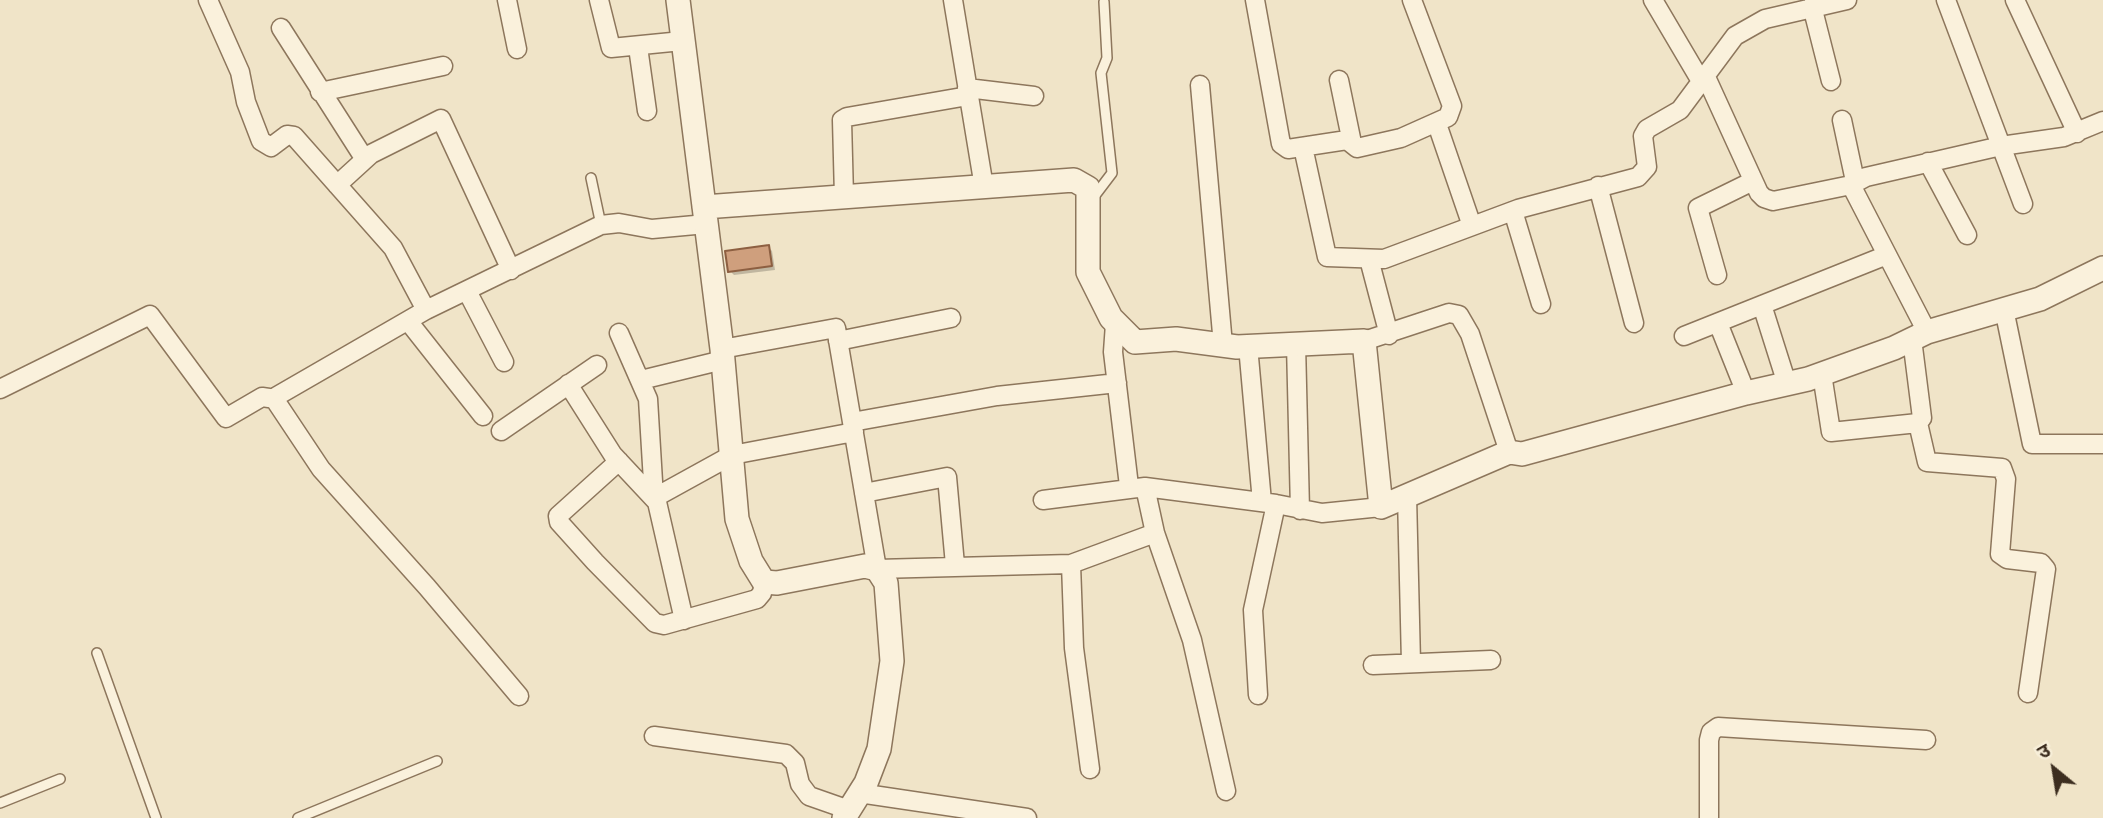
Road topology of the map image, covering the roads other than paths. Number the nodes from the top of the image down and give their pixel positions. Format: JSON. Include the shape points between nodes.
{"nodes":[{"id":1,"x":208,"y":0,"type":"edge"},
{"id":2,"x":507,"y":0,"type":"edge"},
{"id":3,"x":599,"y":0,"type":"edge"},
{"id":4,"x":678,"y":0,"type":"edge"},
{"id":5,"x":953,"y":0,"type":"edge"},
{"id":6,"x":1255,"y":0,"type":"edge"},
{"id":7,"x":1412,"y":0,"type":"edge"},
{"id":8,"x":1653,"y":0,"type":"edge"},
{"id":9,"x":1847,"y":0,"type":"edge"},
{"id":10,"x":1946,"y":0,"type":"edge"},
{"id":11,"x":2015,"y":0,"type":"edge"},
{"id":12,"x":1104,"y":2,"type":"dead end"},
{"id":13,"x":1812,"y":6,"type":"junction"},
{"id":14,"x":281,"y":28,"type":"dead end"},
{"id":15,"x":682,"y":41,"type":"junction"},
{"id":16,"x":638,"y":47,"type":"junction"},
{"id":17,"x":517,"y":49,"type":"dead end"},
{"id":18,"x":443,"y":66,"type":"dead end"},
{"id":19,"x":1339,"y":80,"type":"dead end"},
{"id":20,"x":1704,"y":80,"type":"junction"},
{"id":21,"x":1830,"y":81,"type":"dead end"},
{"id":22,"x":1200,"y":85,"type":"dead end"},
{"id":23,"x":320,"y":92,"type":"junction"},
{"id":24,"x":967,"y":92,"type":"junction"},
{"id":25,"x":1034,"y":96,"type":"dead end"},
{"id":26,"x":647,"y":111,"type":"dead end"},
{"id":27,"x":1842,"y":120,"type":"dead end"},
{"id":28,"x":2103,"y":121,"type":"edge"},
{"id":29,"x":1437,"y":124,"type":"junction"},
{"id":30,"x":2077,"y":133,"type":"junction"},
{"id":31,"x":1352,"y":143,"type":"junction"},
{"id":32,"x":2001,"y":146,"type":"junction"},
{"id":33,"x":1303,"y":147,"type":"junction"},
{"id":34,"x":364,"y":158,"type":"junction"},
{"id":35,"x":1928,"y":162,"type":"junction"},
{"id":36,"x":591,"y":178,"type":"dead end"},
{"id":37,"x":1753,"y":181,"type":"junction"},
{"id":38,"x":1853,"y":183,"type":"junction"},
{"id":39,"x":337,"y":185,"type":"junction"},
{"id":40,"x":1598,"y":186,"type":"junction"},
{"id":41,"x":984,"y":187,"type":"junction"},
{"id":42,"x":844,"y":197,"type":"junction"},
{"id":43,"x":1090,"y":201,"type":"junction"},
{"id":44,"x":2024,"y":204,"type":"dead end"},
{"id":45,"x":1513,"y":211,"type":"junction"},
{"id":46,"x":705,"y":216,"type":"junction"},
{"id":47,"x":601,"y":225,"type":"junction"},
{"id":48,"x":1472,"y":226,"type":"junction"},
{"id":49,"x":1967,"y":234,"type":"dead end"},
{"id":50,"x":1887,"y":255,"type":"junction"},
{"id":51,"x":1368,"y":259,"type":"junction"},
{"id":52,"x":2103,"y":268,"type":"edge"},
{"id":53,"x":511,"y":270,"type":"junction"},
{"id":54,"x":1717,"y":275,"type":"dead end"},
{"id":55,"x":467,"y":291,"type":"junction"},
{"id":56,"x":1541,"y":304,"type":"dead end"},
{"id":57,"x":1762,"y":305,"type":"junction"},
{"id":58,"x":2004,"y":309,"type":"junction"},
{"id":59,"x":426,"y":310,"type":"junction"},
{"id":60,"x":951,"y":318,"type":"dead end"},
{"id":61,"x":408,"y":321,"type":"junction"},
{"id":62,"x":1634,"y":323,"type":"dead end"},
{"id":63,"x":1718,"y":323,"type":"junction"},
{"id":64,"x":1115,"y":324,"type":"junction"},
{"id":65,"x":619,"y":333,"type":"dead end"},
{"id":66,"x":1389,"y":335,"type":"junction"},
{"id":67,"x":1684,"y":336,"type":"dead end"},
{"id":68,"x":1919,"y":336,"type":"junction"},
{"id":69,"x":838,"y":341,"type":"junction"},
{"id":70,"x":1364,"y":341,"type":"junction"},
{"id":71,"x":1296,"y":344,"type":"junction"},
{"id":72,"x":1223,"y":345,"type":"junction"},
{"id":73,"x":1248,"y":346,"type":"junction"},
{"id":74,"x":723,"y":354,"type":"junction"},
{"id":75,"x":504,"y":362,"type":"dead end"},
{"id":76,"x":597,"y":365,"type":"dead end"},
{"id":77,"x":1822,"y":374,"type":"junction"},
{"id":78,"x":641,"y":380,"type":"junction"},
{"id":79,"x":1117,"y":383,"type":"junction"},
{"id":80,"x":568,"y":384,"type":"junction"},
{"id":81,"x":1787,"y":384,"type":"junction"},
{"id":82,"x":0,"y":389,"type":"edge"},
{"id":83,"x":1746,"y":393,"type":"junction"},
{"id":84,"x":276,"y":398,"type":"junction"},
{"id":85,"x":483,"y":416,"type":"dead end"},
{"id":86,"x":1918,"y":423,"type":"junction"},
{"id":87,"x":853,"y":427,"type":"junction"},
{"id":88,"x":501,"y":431,"type":"dead end"},
{"id":89,"x":2103,"y":444,"type":"edge"},
{"id":90,"x":1509,"y":452,"type":"junction"},
{"id":91,"x":732,"y":455,"type":"junction"},
{"id":92,"x":619,"y":461,"type":"junction"},
{"id":93,"x":1137,"y":487,"type":"junction"},
{"id":94,"x":864,"y":493,"type":"junction"},
{"id":95,"x":1407,"y":496,"type":"junction"},
{"id":96,"x":654,"y":498,"type":"junction"},
{"id":97,"x":1043,"y":500,"type":"dead end"},
{"id":98,"x":1269,"y":503,"type":"junction"},
{"id":99,"x":1381,"y":507,"type":"junction"},
{"id":100,"x":1300,"y":510,"type":"junction"},
{"id":101,"x":1155,"y":533,"type":"junction"},
{"id":102,"x":1072,"y":564,"type":"junction"},
{"id":103,"x":955,"y":565,"type":"junction"},
{"id":104,"x":877,"y":569,"type":"junction"},
{"id":105,"x":764,"y":582,"type":"junction"},
{"id":106,"x":684,"y":620,"type":"junction"},
{"id":107,"x":97,"y":653,"type":"dead end"},
{"id":108,"x":1491,"y":660,"type":"dead end"},
{"id":109,"x":1411,"y":663,"type":"junction"},
{"id":110,"x":1373,"y":665,"type":"dead end"},
{"id":111,"x":2028,"y":693,"type":"dead end"},
{"id":112,"x":1258,"y":695,"type":"dead end"},
{"id":113,"x":519,"y":696,"type":"dead end"},
{"id":114,"x":654,"y":736,"type":"dead end"},
{"id":115,"x":1926,"y":740,"type":"dead end"},
{"id":116,"x":437,"y":761,"type":"dead end"},
{"id":117,"x":1090,"y":769,"type":"dead end"},
{"id":118,"x":60,"y":779,"type":"dead end"},
{"id":119,"x":1226,"y":791,"type":"dead end"},
{"id":120,"x":0,"y":803,"type":"edge"},
{"id":121,"x":851,"y":807,"type":"edge"},
{"id":122,"x":156,"y":818,"type":"edge"},
{"id":123,"x":298,"y":818,"type":"edge"},
{"id":124,"x":1027,"y":818,"type":"edge"},
{"id":125,"x":1709,"y":818,"type":"edge"}],
"edges":[{"from":1,"to":39,"type":"street","via":[[240,72],[261,141],[271,146],[287,135],[294,136]]},
{"from":2,"to":17,"type":"street"},
{"from":3,"to":16,"type":"street","via":[[611,48]]},
{"from":4,"to":15,"type":"street"},
{"from":5,"to":24,"type":"street"},
{"from":6,"to":33,"type":"street","via":[[1281,144],[1288,149]]},
{"from":7,"to":29,"type":"street","via":[[1452,106],[1452,113]]},
{"from":8,"to":20,"type":"street"},
{"from":9,"to":13,"type":"street"},
{"from":10,"to":32,"type":"street"},
{"from":11,"to":30,"type":"street"},
{"from":12,"to":43,"type":"lane","via":[[1107,58],[1101,72],[1112,173]]},
{"from":13,"to":20,"type":"street","via":[[1751,25],[1735,36]]},
{"from":13,"to":21,"type":"street"},
{"from":14,"to":23,"type":"street"},
{"from":15,"to":16,"type":"street"},
{"from":15,"to":46,"type":"street"},
{"from":16,"to":26,"type":"street"},
{"from":18,"to":23,"type":"street"},
{"from":19,"to":31,"type":"street"},
{"from":20,"to":37,"type":"street"},
{"from":20,"to":40,"type":"street","via":[[1680,110],[1647,129],[1643,136],[1648,161],[1643,173]]},
{"from":22,"to":72,"type":"street"},
{"from":23,"to":34,"type":"street"},
{"from":24,"to":25,"type":"street"},
{"from":24,"to":41,"type":"street"},
{"from":24,"to":42,"type":"street","via":[[842,120]]},
{"from":27,"to":38,"type":"street"},
{"from":28,"to":30,"type":"street"},
{"from":29,"to":31,"type":"street","via":[[1357,148]]},
{"from":29,"to":48,"type":"street"},
{"from":30,"to":32,"type":"street"},
{"from":31,"to":33,"type":"street"},
{"from":32,"to":35,"type":"street"},
{"from":32,"to":44,"type":"street"},
{"from":33,"to":51,"type":"street","via":[[1324,252],[1332,259]]},
{"from":34,"to":39,"type":"street"},
{"from":34,"to":53,"type":"street","via":[[438,119],[444,122]]},
{"from":35,"to":38,"type":"street"},
{"from":35,"to":49,"type":"street"},
{"from":36,"to":47,"type":"lane"},
{"from":37,"to":38,"type":"street","via":[[1759,193],[1773,201]]},
{"from":37,"to":54,"type":"street","via":[[1698,208]]},
{"from":38,"to":50,"type":"street"},
{"from":39,"to":59,"type":"street","via":[[393,248]]},
{"from":40,"to":45,"type":"street"},
{"from":40,"to":62,"type":"street"},
{"from":41,"to":42,"type":"street"},
{"from":41,"to":43,"type":"street","via":[[1074,180],[1088,188]]},
{"from":42,"to":46,"type":"street"},
{"from":43,"to":64,"type":"street","via":[[1088,272]]},
{"from":45,"to":48,"type":"street"},
{"from":45,"to":56,"type":"street"},
{"from":46,"to":47,"type":"street","via":[[652,229]]},
{"from":46,"to":74,"type":"street"},
{"from":47,"to":53,"type":"street"},
{"from":48,"to":51,"type":"street","via":[[1384,259]]},
{"from":50,"to":57,"type":"street"},
{"from":50,"to":68,"type":"street"},
{"from":51,"to":66,"type":"street"},
{"from":52,"to":58,"type":"street","via":[[2040,299]]},
{"from":53,"to":55,"type":"street"},
{"from":55,"to":59,"type":"street"},
{"from":55,"to":75,"type":"street"},
{"from":57,"to":63,"type":"street"},
{"from":57,"to":81,"type":"street"},
{"from":58,"to":68,"type":"street"},
{"from":58,"to":89,"type":"street","via":[[2032,444]]},
{"from":59,"to":61,"type":"street"},
{"from":60,"to":69,"type":"street"},
{"from":61,"to":84,"type":"street"},
{"from":61,"to":85,"type":"street"},
{"from":63,"to":67,"type":"street"},
{"from":63,"to":83,"type":"street"},
{"from":64,"to":72,"type":"street","via":[[1135,342],[1176,339]]},
{"from":64,"to":79,"type":"street"},
{"from":65,"to":78,"type":"street"},
{"from":66,"to":70,"type":"street"},
{"from":66,"to":90,"type":"street","via":[[1448,313],[1459,315],[1470,334]]},
{"from":68,"to":77,"type":"street"},
{"from":68,"to":86,"type":"street","via":[[1922,418]]},
{"from":69,"to":74,"type":"street","via":[[836,328]]},
{"from":69,"to":87,"type":"street"},
{"from":70,"to":71,"type":"street"},
{"from":70,"to":99,"type":"street"},
{"from":71,"to":73,"type":"street"},
{"from":71,"to":100,"type":"street"},
{"from":72,"to":73,"type":"street"},
{"from":73,"to":98,"type":"street"},
{"from":74,"to":78,"type":"street"},
{"from":74,"to":91,"type":"street"},
{"from":76,"to":80,"type":"street"},
{"from":77,"to":81,"type":"street"},
{"from":77,"to":86,"type":"street","via":[[1829,429],[1834,434]]},
{"from":78,"to":96,"type":"street","via":[[650,411]]},
{"from":79,"to":87,"type":"street","via":[[997,396]]},
{"from":79,"to":93,"type":"street"},
{"from":80,"to":88,"type":"street"},
{"from":80,"to":92,"type":"street"},
{"from":81,"to":83,"type":"street"},
{"from":82,"to":84,"type":"street","via":[[150,315],[226,418],[262,397]]},
{"from":83,"to":90,"type":"street","via":[[1522,454]]},
{"from":84,"to":113,"type":"street","via":[[276,405],[321,470]]},
{"from":86,"to":111,"type":"street","via":[[1927,462],[2002,468],[2006,479],[2000,554],[2040,563],[2046,569]]},
{"from":87,"to":91,"type":"street"},
{"from":87,"to":94,"type":"street"},
{"from":90,"to":95,"type":"street"},
{"from":91,"to":96,"type":"street"},
{"from":91,"to":105,"type":"street","via":[[737,519],[751,561]]},
{"from":92,"to":96,"type":"street"},
{"from":92,"to":106,"type":"street","via":[[561,510],[559,522],[655,623]]},
{"from":93,"to":97,"type":"street"},
{"from":93,"to":98,"type":"street"},
{"from":93,"to":101,"type":"street"},
{"from":94,"to":103,"type":"street","via":[[947,477]]},
{"from":94,"to":104,"type":"street"},
{"from":95,"to":99,"type":"street"},
{"from":95,"to":109,"type":"street"},
{"from":96,"to":106,"type":"street"},
{"from":98,"to":100,"type":"street"},
{"from":98,"to":112,"type":"street","via":[[1253,610]]},
{"from":99,"to":100,"type":"street","via":[[1322,513]]},
{"from":101,"to":102,"type":"street"},
{"from":101,"to":119,"type":"street","via":[[1192,640]]},
{"from":102,"to":103,"type":"street"},
{"from":102,"to":117,"type":"street","via":[[1074,648]]},
{"from":103,"to":104,"type":"street"},
{"from":104,"to":105,"type":"street","via":[[865,566]]},
{"from":104,"to":121,"type":"street","via":[[886,583],[892,661],[879,749]]},
{"from":105,"to":106,"type":"street","via":[[757,599]]},
{"from":107,"to":122,"type":"lane"},
{"from":108,"to":109,"type":"street"},
{"from":109,"to":110,"type":"street"},
{"from":114,"to":121,"type":"street","via":[[786,754],[795,763],[808,796]]},
{"from":115,"to":125,"type":"street","via":[[1718,727],[1709,740]]},
{"from":116,"to":123,"type":"lane"},
{"from":118,"to":120,"type":"lane"},
{"from":121,"to":124,"type":"street"}]}
